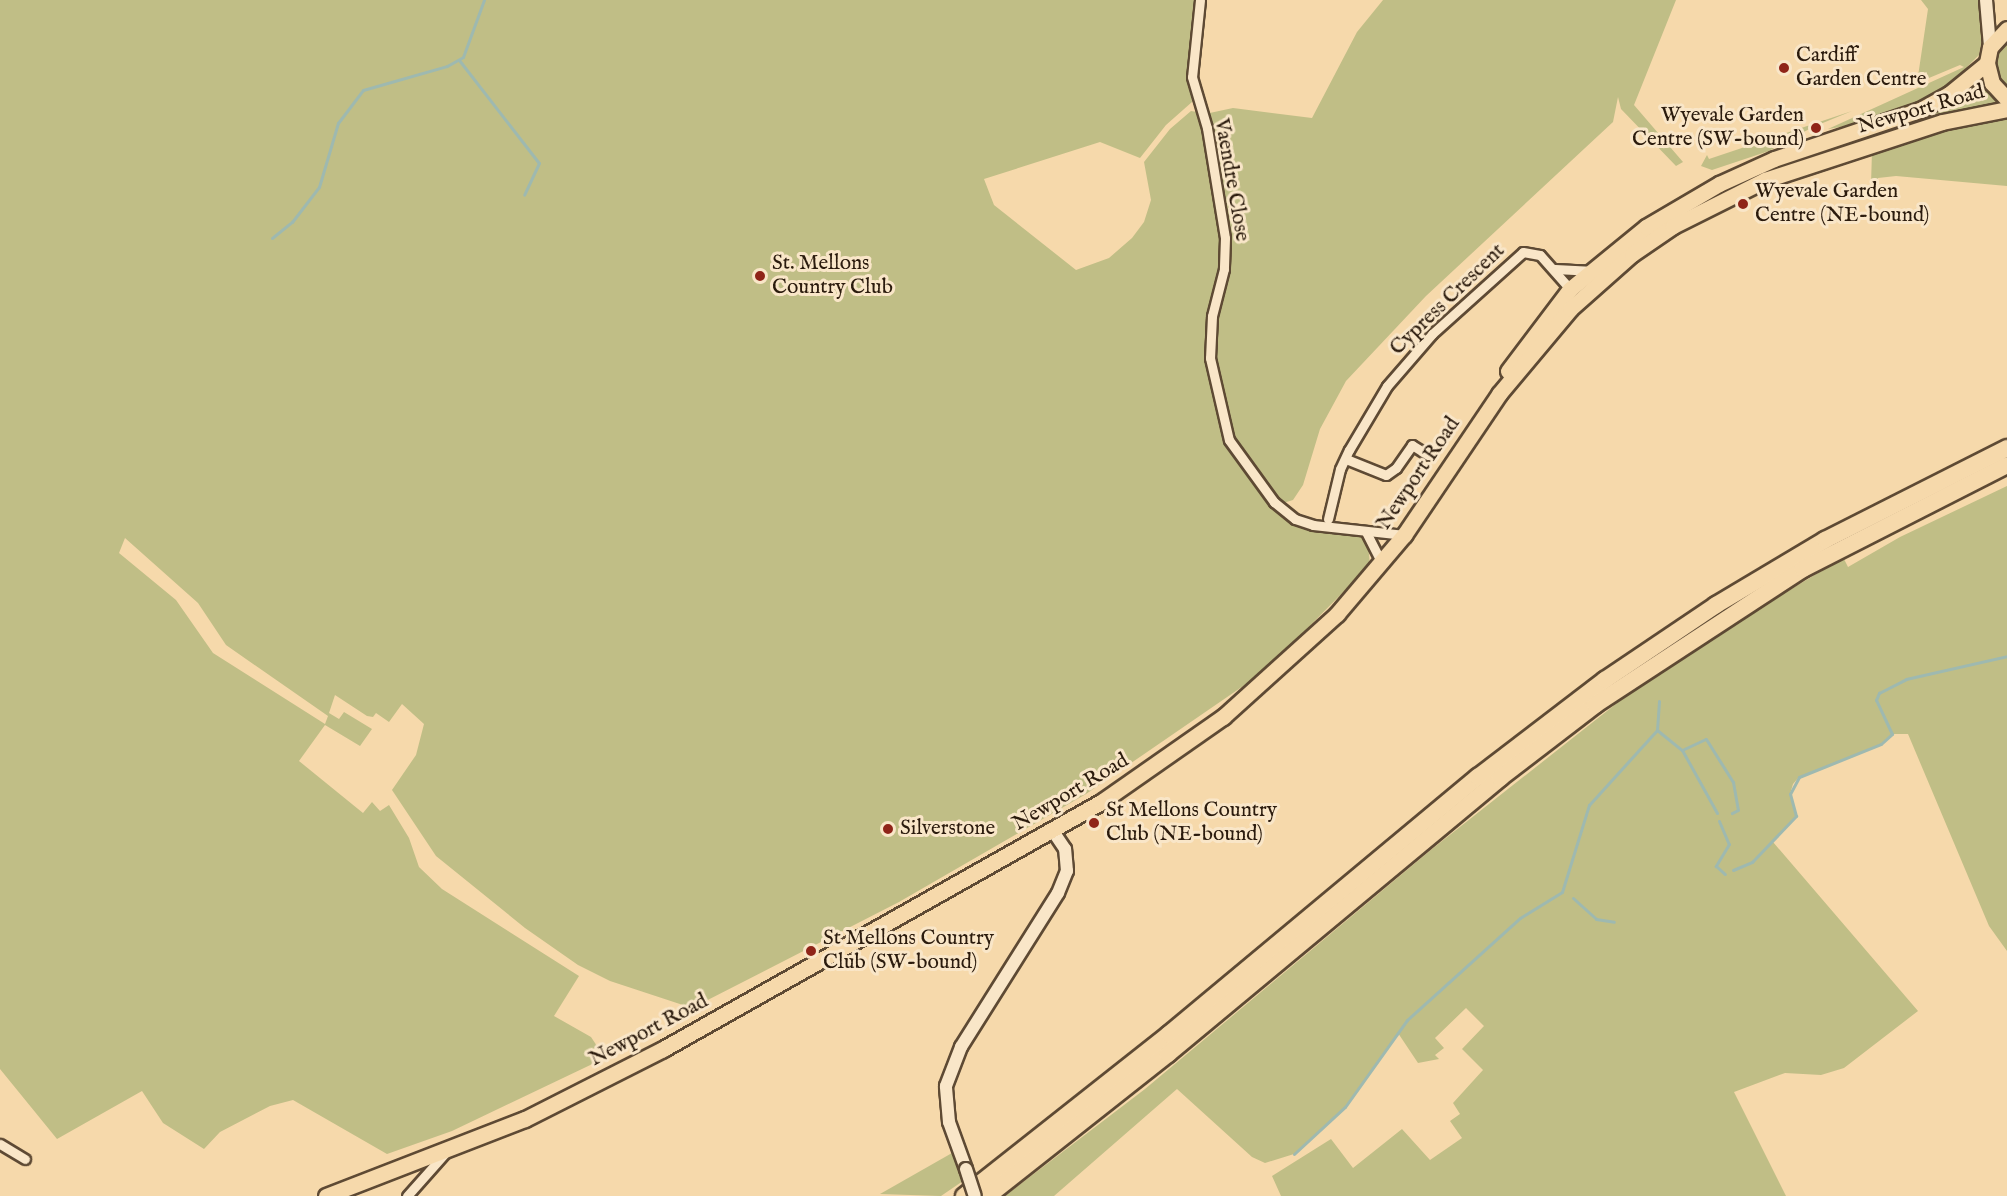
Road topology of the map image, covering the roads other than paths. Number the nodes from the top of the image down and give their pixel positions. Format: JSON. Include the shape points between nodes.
{"nodes":[{"id":1,"x":1200,"y":0,"type":"edge"},
{"id":2,"x":1986,"y":0,"type":"edge"},
{"id":3,"x":2007,"y":29,"type":"edge"},
{"id":4,"x":1990,"y":47,"type":"junction"},
{"id":5,"x":1987,"y":63,"type":"junction"},
{"id":6,"x":2007,"y":99,"type":"edge"},
{"id":7,"x":2007,"y":109,"type":"edge"},
{"id":8,"x":1555,"y":269,"type":"junction"},
{"id":9,"x":1589,"y":271,"type":"junction"},
{"id":10,"x":1576,"y":294,"type":"junction"},
{"id":11,"x":2007,"y":448,"type":"edge"},
{"id":12,"x":1428,"y":455,"type":"dead end"},
{"id":13,"x":1346,"y":459,"type":"junction"},
{"id":14,"x":2007,"y":465,"type":"edge"},
{"id":15,"x":1328,"y":519,"type":"dead end"},
{"id":16,"x":1365,"y":532,"type":"junction"},
{"id":17,"x":1404,"y":535,"type":"junction"},
{"id":18,"x":1382,"y":564,"type":"junction"},
{"id":19,"x":1053,"y":831,"type":"junction"},
{"id":20,"x":0,"y":1144,"type":"edge"},
{"id":21,"x":448,"y":1149,"type":"junction"},
{"id":22,"x":25,"y":1159,"type":"dead end"},
{"id":23,"x":326,"y":1196,"type":"edge"},
{"id":24,"x":407,"y":1196,"type":"edge"},
{"id":25,"x":964,"y":1196,"type":"edge"},
{"id":26,"x":975,"y":1196,"type":"edge"},
{"id":27,"x":988,"y":1196,"type":"edge"}],
"edges":[{"from":1,"to":16,"type":"street","name":"Vaendre Close","via":[[1192,77],[1207,128],[1225,238],[1224,269],[1212,316],[1210,358],[1229,440],[1274,502],[1290,515],[1313,525]]},
{"from":2,"to":4,"type":"street"},
{"from":3,"to":4,"type":"main road"},
{"from":4,"to":5,"type":"main road"},
{"from":5,"to":6,"type":"main road","via":[[1992,83]]},
{"from":5,"to":9,"type":"main road","name":"Newport Road","via":[[1957,88],[1920,110],[1813,143],[1719,184],[1638,232]]},
{"from":7,"to":10,"type":"main road","name":"Newport Road","via":[[1942,122],[1756,184],[1672,226]]},
{"from":8,"to":9,"type":"street"},
{"from":8,"to":10,"type":"street","name":"Cypress Crescent"},
{"from":8,"to":13,"type":"street","name":"Cypress Crescent","via":[[1533,251],[1523,252],[1439,328],[1387,386]]},
{"from":9,"to":10,"type":"main road","name":"Newport Road"},
{"from":10,"to":17,"type":"main road","name":"Newport Road","via":[[1531,336],[1505,376],[1499,394]]},
{"from":11,"to":25,"type":"highway","via":[[1797,556],[1605,680],[1486,770],[1169,1034]]},
{"from":12,"to":13,"type":"street","via":[[1412,445],[1386,475]]},
{"from":13,"to":15,"type":"street","name":"Cypress Crescent"},
{"from":14,"to":27,"type":"highway","via":[[1803,569],[1595,705]]},
{"from":16,"to":17,"type":"street","name":"Vaendre Close"},
{"from":16,"to":18,"type":"street"},
{"from":17,"to":18,"type":"main road","name":"Newport Road"},
{"from":18,"to":19,"type":"main road","name":"Newport Road","via":[[1304,648],[1223,717],[1108,798]]},
{"from":19,"to":21,"type":"main road","name":"Newport Road","via":[[663,1049],[525,1119]]},
{"from":19,"to":26,"type":"street","bridge":true,"via":[[1065,849],[1067,871],[1052,902],[961,1047],[946,1086],[949,1122]]},
{"from":20,"to":22,"type":"street"},
{"from":21,"to":23,"type":"main road","name":"Newport Road"},
{"from":21,"to":24,"type":"street"}]}
